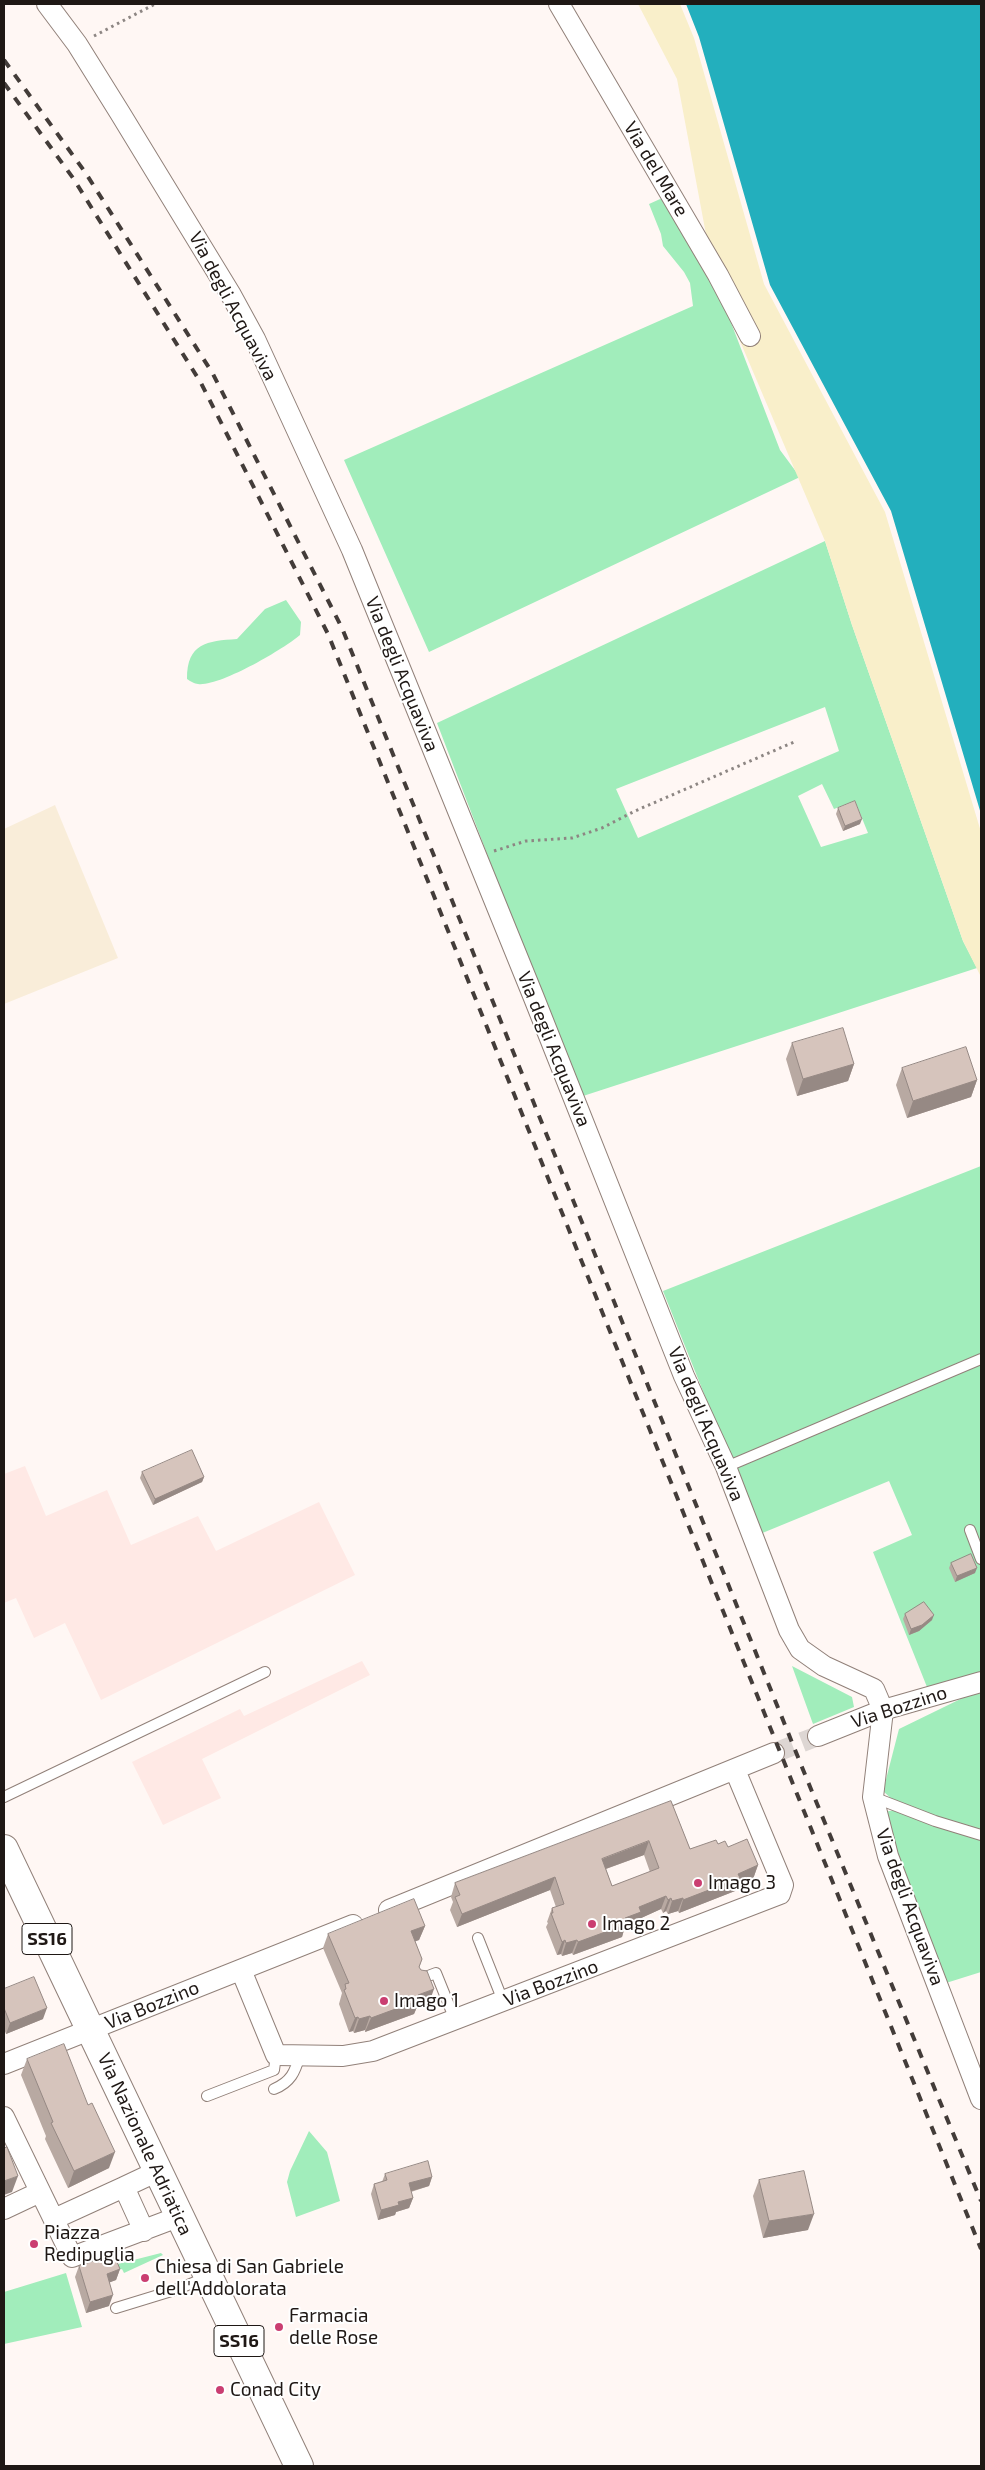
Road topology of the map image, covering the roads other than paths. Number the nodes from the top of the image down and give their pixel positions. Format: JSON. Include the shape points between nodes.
{"nodes":[{"id":1,"x":47,"y":4,"type":"edge"},
{"id":2,"x":559,"y":4,"type":"edge"},
{"id":3,"x":750,"y":336,"type":"dead end"},
{"id":4,"x":981,"y":1359,"type":"edge"},
{"id":5,"x":726,"y":1467,"type":"junction"},
{"id":6,"x":970,"y":1530,"type":"dead end"},
{"id":7,"x":981,"y":1560,"type":"edge"},
{"id":8,"x":265,"y":1672,"type":"dead end"},
{"id":9,"x":981,"y":1682,"type":"edge"},
{"id":10,"x":883,"y":1710,"type":"junction"},
{"id":11,"x":818,"y":1736,"type":"tunnel mouth"},
{"id":12,"x":774,"y":1753,"type":"tunnel mouth"},
{"id":13,"x":735,"y":1770,"type":"junction"},
{"id":14,"x":4,"y":1797,"type":"edge"},
{"id":15,"x":873,"y":1797,"type":"junction"},
{"id":16,"x":981,"y":1836,"type":"edge"},
{"id":17,"x":4,"y":1849,"type":"edge"},
{"id":18,"x":478,"y":1938,"type":"dead end"},
{"id":19,"x":241,"y":1970,"type":"junction"},
{"id":20,"x":420,"y":1980,"type":"edge"},
{"id":21,"x":503,"y":2001,"type":"junction"},
{"id":22,"x":455,"y":2020,"type":"junction"},
{"id":23,"x":90,"y":2029,"type":"junction"},
{"id":24,"x":276,"y":2055,"type":"junction"},
{"id":25,"x":300,"y":2055,"type":"junction"},
{"id":26,"x":4,"y":2064,"type":"edge"},
{"id":27,"x":274,"y":2089,"type":"dead end"},
{"id":28,"x":207,"y":2096,"type":"dead end"},
{"id":29,"x":981,"y":2099,"type":"edge"},
{"id":30,"x":4,"y":2117,"type":"edge"},
{"id":31,"x":158,"y":2172,"type":"junction"},
{"id":32,"x":124,"y":2187,"type":"junction"},
{"id":33,"x":40,"y":2192,"type":"junction"},
{"id":34,"x":4,"y":2209,"type":"edge"},
{"id":35,"x":178,"y":2217,"type":"junction"},
{"id":36,"x":54,"y":2219,"type":"junction"},
{"id":37,"x":144,"y":2231,"type":"junction"},
{"id":38,"x":208,"y":2276,"type":"junction"},
{"id":39,"x":116,"y":2308,"type":"dead end"},
{"id":40,"x":299,"y":2466,"type":"edge"}],
"edges":[{"from":1,"to":5,"type":"street","name":"Via degli Acquaviva","via":[[77,44],[170,192],[255,339],[352,550],[684,1376]]},
{"from":2,"to":3,"type":"street","name":"Via del Mare","via":[[718,275]]},
{"from":4,"to":5,"type":"lane"},
{"from":5,"to":10,"type":"street","name":"Via degli Acquaviva","via":[[800,1649],[824,1666],[874,1689]]},
{"from":6,"to":7,"type":"lane"},
{"from":8,"to":14,"type":"lane"},
{"from":9,"to":10,"type":"street","name":"Via Bozzino"},
{"from":10,"to":11,"type":"street","name":"Via Bozzino"},
{"from":10,"to":15,"type":"street","name":"Via degli Acquaviva"},
{"from":12,"to":13,"type":"street","name":"Via Bozzino"},
{"from":13,"to":19,"type":"street","name":"Via Bozzino"},
{"from":13,"to":21,"type":"street","name":"Via Bozzino","via":[[783,1885],[780,1894]]},
{"from":15,"to":16,"type":"lane"},
{"from":15,"to":29,"type":"street","name":"Via degli Acquaviva","via":[[888,1856]]},
{"from":17,"to":23,"type":"main road","name":"Via Nazionale Adriatica","number":"SS16"},
{"from":18,"to":21,"type":"lane"},
{"from":19,"to":23,"type":"street","name":"Via Bozzino"},
{"from":19,"to":24,"type":"street"},
{"from":20,"to":22,"type":"lane","via":[[436,1973]]},
{"from":21,"to":22,"type":"street","name":"Via Bozzino"},
{"from":22,"to":25,"type":"street","name":"Via Bozzino","via":[[373,2051],[343,2056]]},
{"from":23,"to":26,"type":"street","name":"Via Bozzino"},
{"from":23,"to":31,"type":"main road","name":"Via Nazionale Adriatica","number":"SS16"},
{"from":24,"to":25,"type":"street","name":"Via Bozzino"},
{"from":24,"to":28,"type":"lane","via":[[274,2070]]},
{"from":25,"to":27,"type":"lane","via":[[290,2079]]},
{"from":30,"to":33,"type":"street"},
{"from":31,"to":32,"type":"street"},
{"from":31,"to":35,"type":"main road","name":"Via Nazionale Adriatica","number":"SS16"},
{"from":32,"to":36,"type":"street"},
{"from":32,"to":37,"type":"street"},
{"from":33,"to":34,"type":"street"},
{"from":33,"to":36,"type":"street"},
{"from":35,"to":37,"type":"street"},
{"from":35,"to":38,"type":"main road","name":"Via Nazionale Adriatica","number":"SS16"},
{"from":36,"to":37,"type":"street","via":[[72,2257]]},
{"from":38,"to":39,"type":"lane"},
{"from":38,"to":40,"type":"main road","name":"Via Nazionale Adriatica","number":"SS16"}]}
